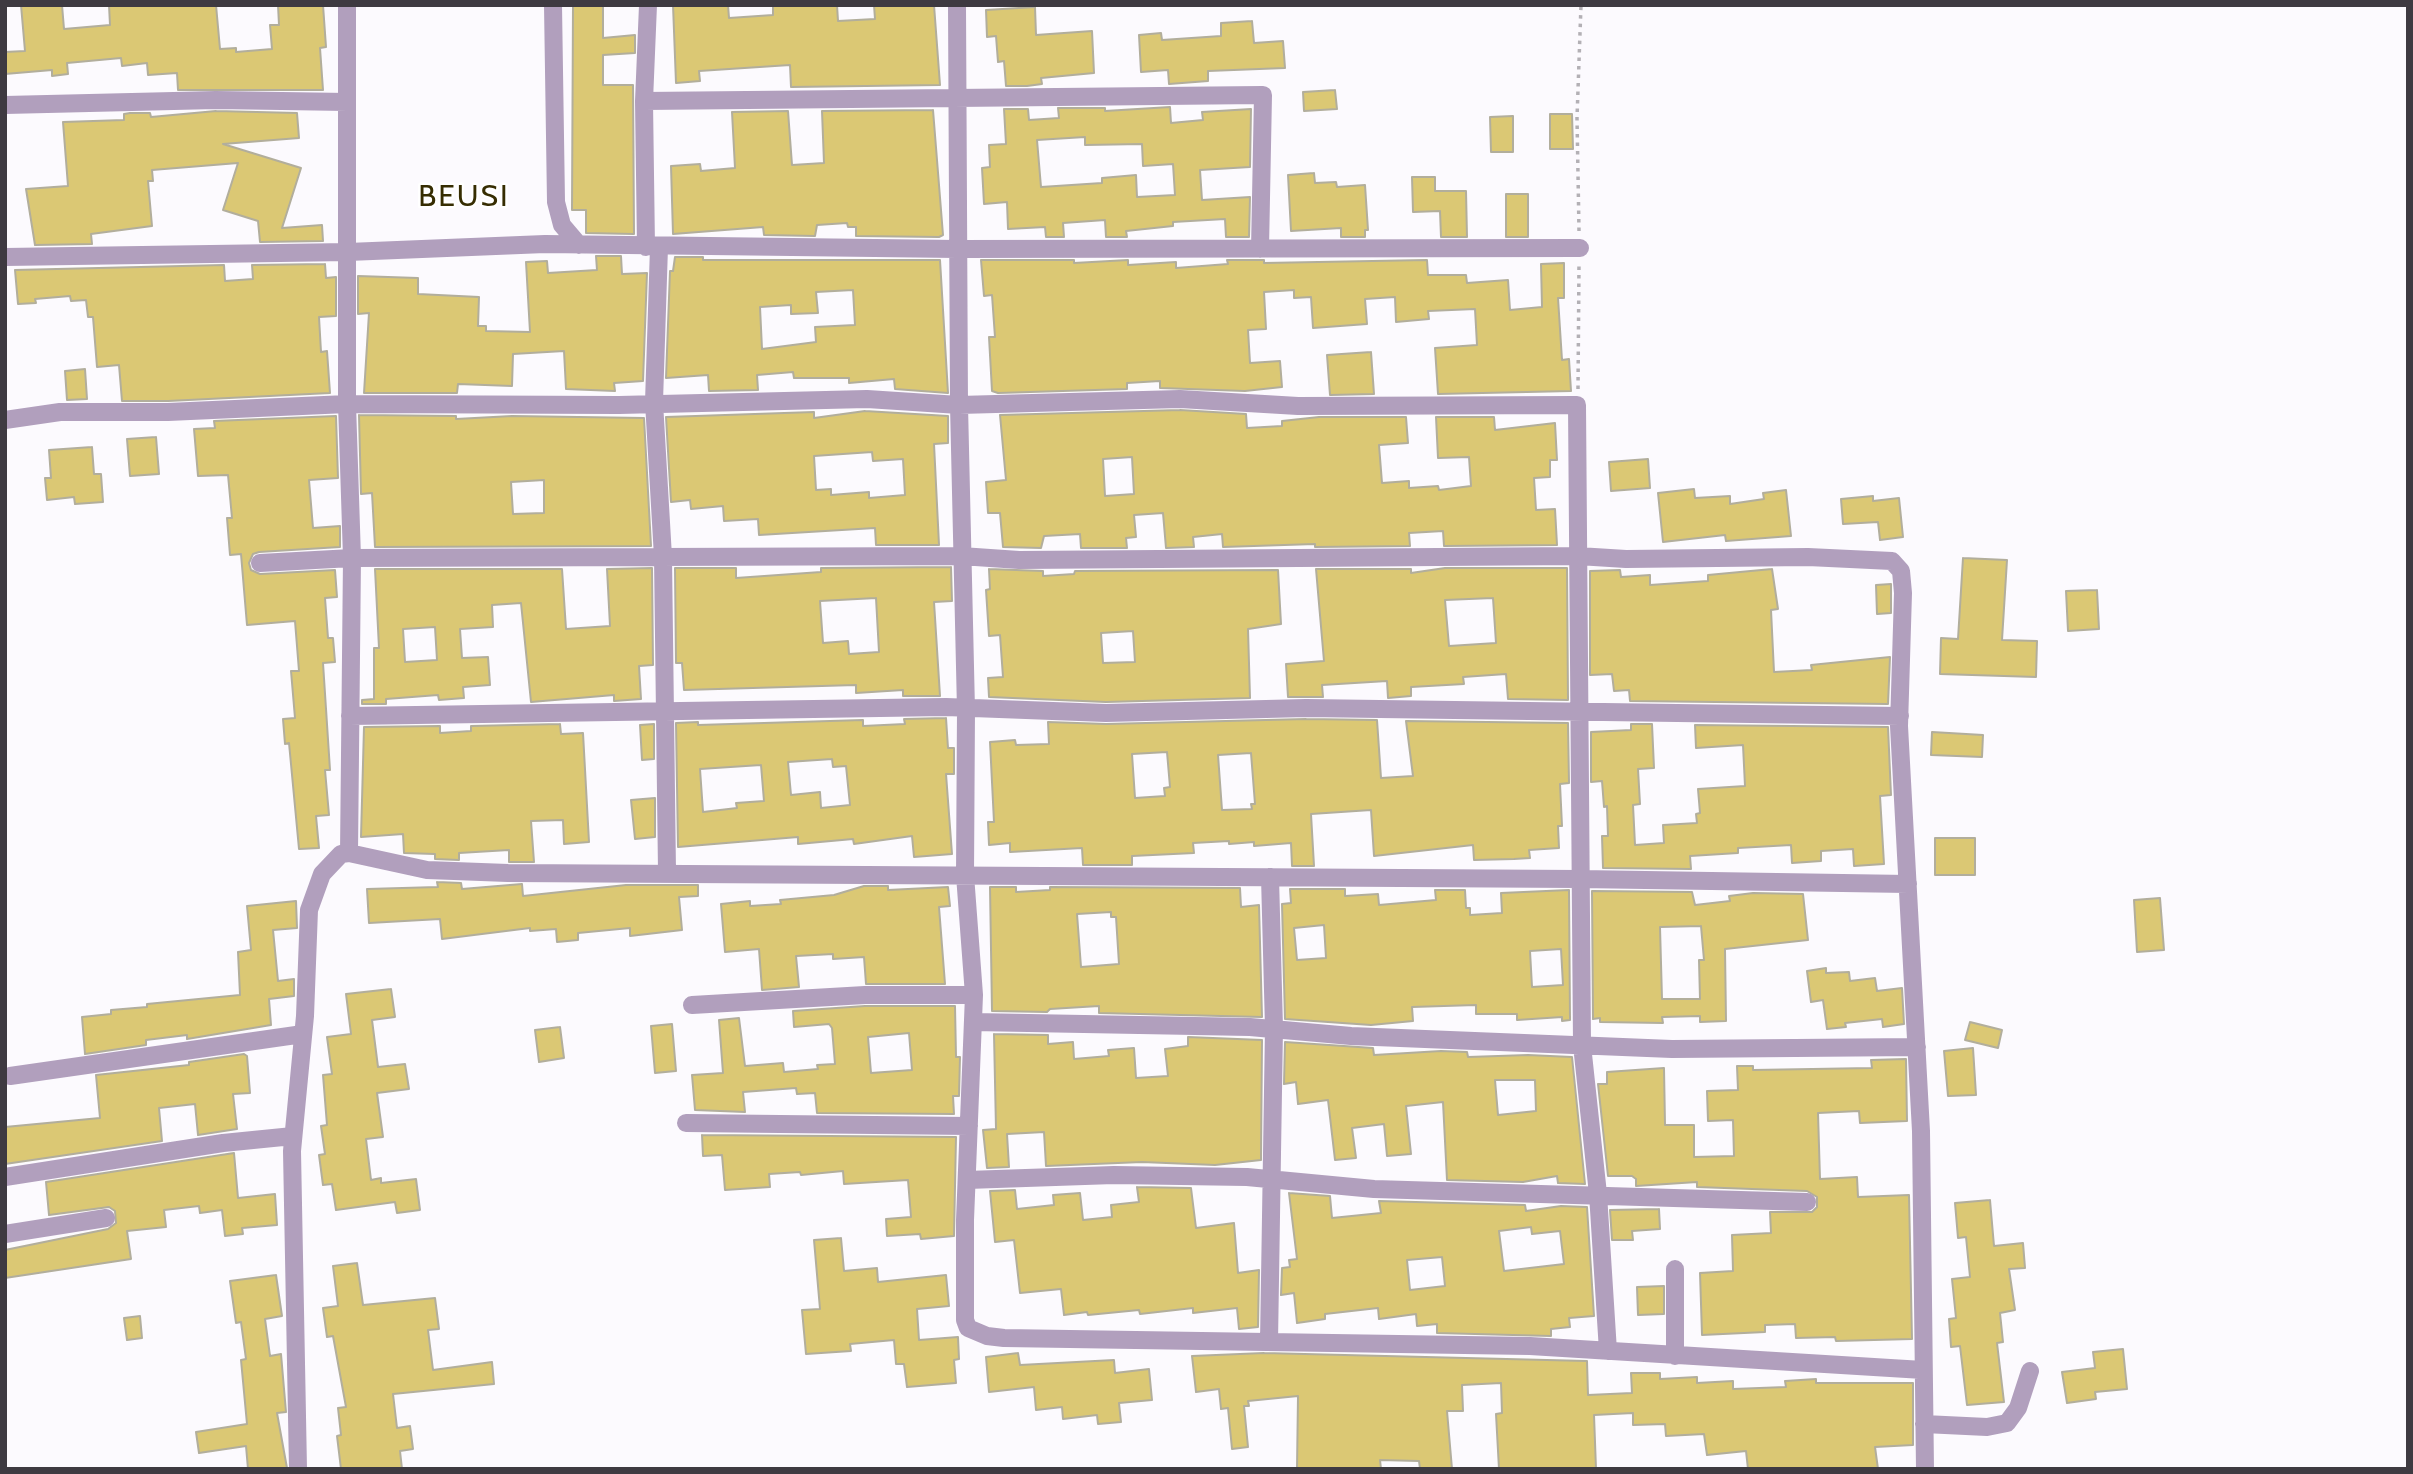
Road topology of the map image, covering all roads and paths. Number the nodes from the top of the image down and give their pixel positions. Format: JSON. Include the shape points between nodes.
{"nodes":[{"id":1,"x":347,"y":5,"type":"edge"},
{"id":2,"x":553,"y":5,"type":"edge"},
{"id":3,"x":648,"y":5,"type":"edge"},
{"id":4,"x":957,"y":5,"type":"edge"},
{"id":5,"x":1581,"y":5,"type":"edge"},
{"id":6,"x":956,"y":100,"type":"junction"},
{"id":7,"x":644,"y":101,"type":"junction"},
{"id":8,"x":347,"y":102,"type":"junction"},
{"id":9,"x":5,"y":105,"type":"edge"},
{"id":10,"x":579,"y":245,"type":"junction"},
{"id":11,"x":652,"y":247,"type":"junction"},
{"id":12,"x":1580,"y":248,"type":"junction"},
{"id":13,"x":957,"y":249,"type":"junction"},
{"id":14,"x":1260,"y":249,"type":"junction"},
{"id":15,"x":348,"y":252,"type":"junction"},
{"id":16,"x":5,"y":257,"type":"edge"},
{"id":17,"x":654,"y":402,"type":"junction"},
{"id":18,"x":348,"y":404,"type":"junction"},
{"id":19,"x":959,"y":405,"type":"junction"},
{"id":20,"x":1577,"y":405,"type":"junction"},
{"id":21,"x":5,"y":420,"type":"edge"},
{"id":22,"x":663,"y":556,"type":"junction"},
{"id":23,"x":961,"y":556,"type":"junction"},
{"id":24,"x":1578,"y":556,"type":"junction"},
{"id":25,"x":352,"y":558,"type":"junction"},
{"id":26,"x":260,"y":563,"type":"dead end"},
{"id":27,"x":967,"y":710,"type":"junction"},
{"id":28,"x":1580,"y":710,"type":"junction"},
{"id":29,"x":667,"y":712,"type":"junction"},
{"id":30,"x":350,"y":716,"type":"junction"},
{"id":31,"x":1899,"y":716,"type":"junction"},
{"id":32,"x":349,"y":853,"type":"junction"},
{"id":33,"x":667,"y":872,"type":"junction"},
{"id":34,"x":965,"y":875,"type":"junction"},
{"id":35,"x":1270,"y":877,"type":"junction"},
{"id":36,"x":1580,"y":878,"type":"junction"},
{"id":37,"x":1908,"y":884,"type":"junction"},
{"id":38,"x":974,"y":995,"type":"junction"},
{"id":39,"x":692,"y":1005,"type":"dead end"},
{"id":40,"x":973,"y":1022,"type":"junction"},
{"id":41,"x":1274,"y":1028,"type":"junction"},
{"id":42,"x":303,"y":1034,"type":"junction"},
{"id":43,"x":1582,"y":1045,"type":"junction"},
{"id":44,"x":1917,"y":1047,"type":"junction"},
{"id":45,"x":10,"y":1076,"type":"dead end"},
{"id":46,"x":687,"y":1123,"type":"dead end"},
{"id":47,"x":969,"y":1126,"type":"junction"},
{"id":48,"x":293,"y":1136,"type":"junction"},
{"id":49,"x":5,"y":1177,"type":"edge"},
{"id":50,"x":1271,"y":1177,"type":"junction"},
{"id":51,"x":967,"y":1180,"type":"junction"},
{"id":52,"x":1598,"y":1194,"type":"junction"},
{"id":53,"x":1807,"y":1202,"type":"dead end"},
{"id":54,"x":106,"y":1218,"type":"dead end"},
{"id":55,"x":5,"y":1234,"type":"edge"},
{"id":56,"x":1675,"y":1269,"type":"dead end"},
{"id":57,"x":1269,"y":1342,"type":"junction"},
{"id":58,"x":1608,"y":1351,"type":"junction"},
{"id":59,"x":1675,"y":1356,"type":"junction"},
{"id":60,"x":1923,"y":1370,"type":"junction"},
{"id":61,"x":2030,"y":1371,"type":"dead end"},
{"id":62,"x":1924,"y":1424,"type":"junction"},
{"id":63,"x":298,"y":1469,"type":"edge"},
{"id":64,"x":1925,"y":1469,"type":"edge"}],
"edges":[{"from":1,"to":8,"type":"street"},
{"from":2,"to":10,"type":"street","via":[[556,202],[562,225]]},
{"from":3,"to":7,"type":"street"},
{"from":4,"to":6,"type":"street"},
{"from":5,"to":12,"type":"path","via":[[1577,118]]},
{"from":6,"to":7,"type":"street"},
{"from":6,"to":13,"type":"street"},
{"from":6,"to":14,"type":"street","via":[[1262,95]]},
{"from":7,"to":11,"type":"street"},
{"from":8,"to":9,"type":"street"},
{"from":8,"to":15,"type":"street"},
{"from":10,"to":11,"type":"street"},
{"from":10,"to":15,"type":"street"},
{"from":11,"to":13,"type":"street"},
{"from":11,"to":17,"type":"street"},
{"from":12,"to":14,"type":"street"},
{"from":12,"to":20,"type":"path"},
{"from":13,"to":14,"type":"street"},
{"from":13,"to":19,"type":"street"},
{"from":15,"to":16,"type":"street"},
{"from":15,"to":18,"type":"street"},
{"from":17,"to":18,"type":"street"},
{"from":17,"to":19,"type":"street","via":[[867,399]]},
{"from":17,"to":22,"type":"street"},
{"from":18,"to":21,"type":"street","via":[[60,412]]},
{"from":18,"to":25,"type":"street"},
{"from":19,"to":20,"type":"street","via":[[1180,399],[1298,406]]},
{"from":19,"to":23,"type":"street"},
{"from":20,"to":24,"type":"street"},
{"from":22,"to":23,"type":"street"},
{"from":22,"to":25,"type":"street"},
{"from":22,"to":29,"type":"street"},
{"from":23,"to":24,"type":"street","via":[[1073,560]]},
{"from":23,"to":27,"type":"street"},
{"from":24,"to":28,"type":"street"},
{"from":24,"to":31,"type":"street","via":[[1892,561],[1901,571],[1903,593]]},
{"from":25,"to":26,"type":"street"},
{"from":25,"to":30,"type":"street"},
{"from":27,"to":28,"type":"street"},
{"from":27,"to":29,"type":"street"},
{"from":27,"to":34,"type":"street"},
{"from":28,"to":31,"type":"street"},
{"from":28,"to":36,"type":"street"},
{"from":29,"to":30,"type":"street"},
{"from":29,"to":33,"type":"street"},
{"from":30,"to":32,"type":"street"},
{"from":31,"to":37,"type":"street"},
{"from":32,"to":33,"type":"street","via":[[426,870]]},
{"from":32,"to":42,"type":"street","via":[[332,860],[322,874],[309,910]]},
{"from":33,"to":34,"type":"street"},
{"from":34,"to":35,"type":"street"},
{"from":34,"to":38,"type":"street"},
{"from":35,"to":36,"type":"street"},
{"from":35,"to":41,"type":"street"},
{"from":36,"to":37,"type":"street"},
{"from":36,"to":43,"type":"street"},
{"from":37,"to":44,"type":"street"},
{"from":38,"to":39,"type":"street","via":[[865,995]]},
{"from":38,"to":40,"type":"street"},
{"from":40,"to":41,"type":"street"},
{"from":40,"to":47,"type":"street"},
{"from":41,"to":43,"type":"street","via":[[1364,1037]]},
{"from":41,"to":50,"type":"street"},
{"from":42,"to":45,"type":"street"},
{"from":42,"to":48,"type":"street"},
{"from":43,"to":44,"type":"street","via":[[1748,1050]]},
{"from":43,"to":52,"type":"street"},
{"from":44,"to":60,"type":"street"},
{"from":46,"to":47,"type":"street"},
{"from":47,"to":51,"type":"street"},
{"from":48,"to":49,"type":"street"},
{"from":48,"to":63,"type":"street"},
{"from":50,"to":51,"type":"street","via":[[1114,1175]]},
{"from":50,"to":52,"type":"street","via":[[1374,1189]]},
{"from":50,"to":57,"type":"street"},
{"from":51,"to":57,"type":"street","via":[[965,1320],[975,1332],[1004,1338]]},
{"from":52,"to":53,"type":"street"},
{"from":52,"to":58,"type":"street"},
{"from":54,"to":55,"type":"street"},
{"from":56,"to":59,"type":"street"},
{"from":57,"to":58,"type":"street"},
{"from":58,"to":59,"type":"street"},
{"from":59,"to":60,"type":"street"},
{"from":60,"to":62,"type":"street"},
{"from":61,"to":62,"type":"street","via":[[2018,1408],[2007,1423],[1987,1427]]},
{"from":62,"to":64,"type":"street"}]}
